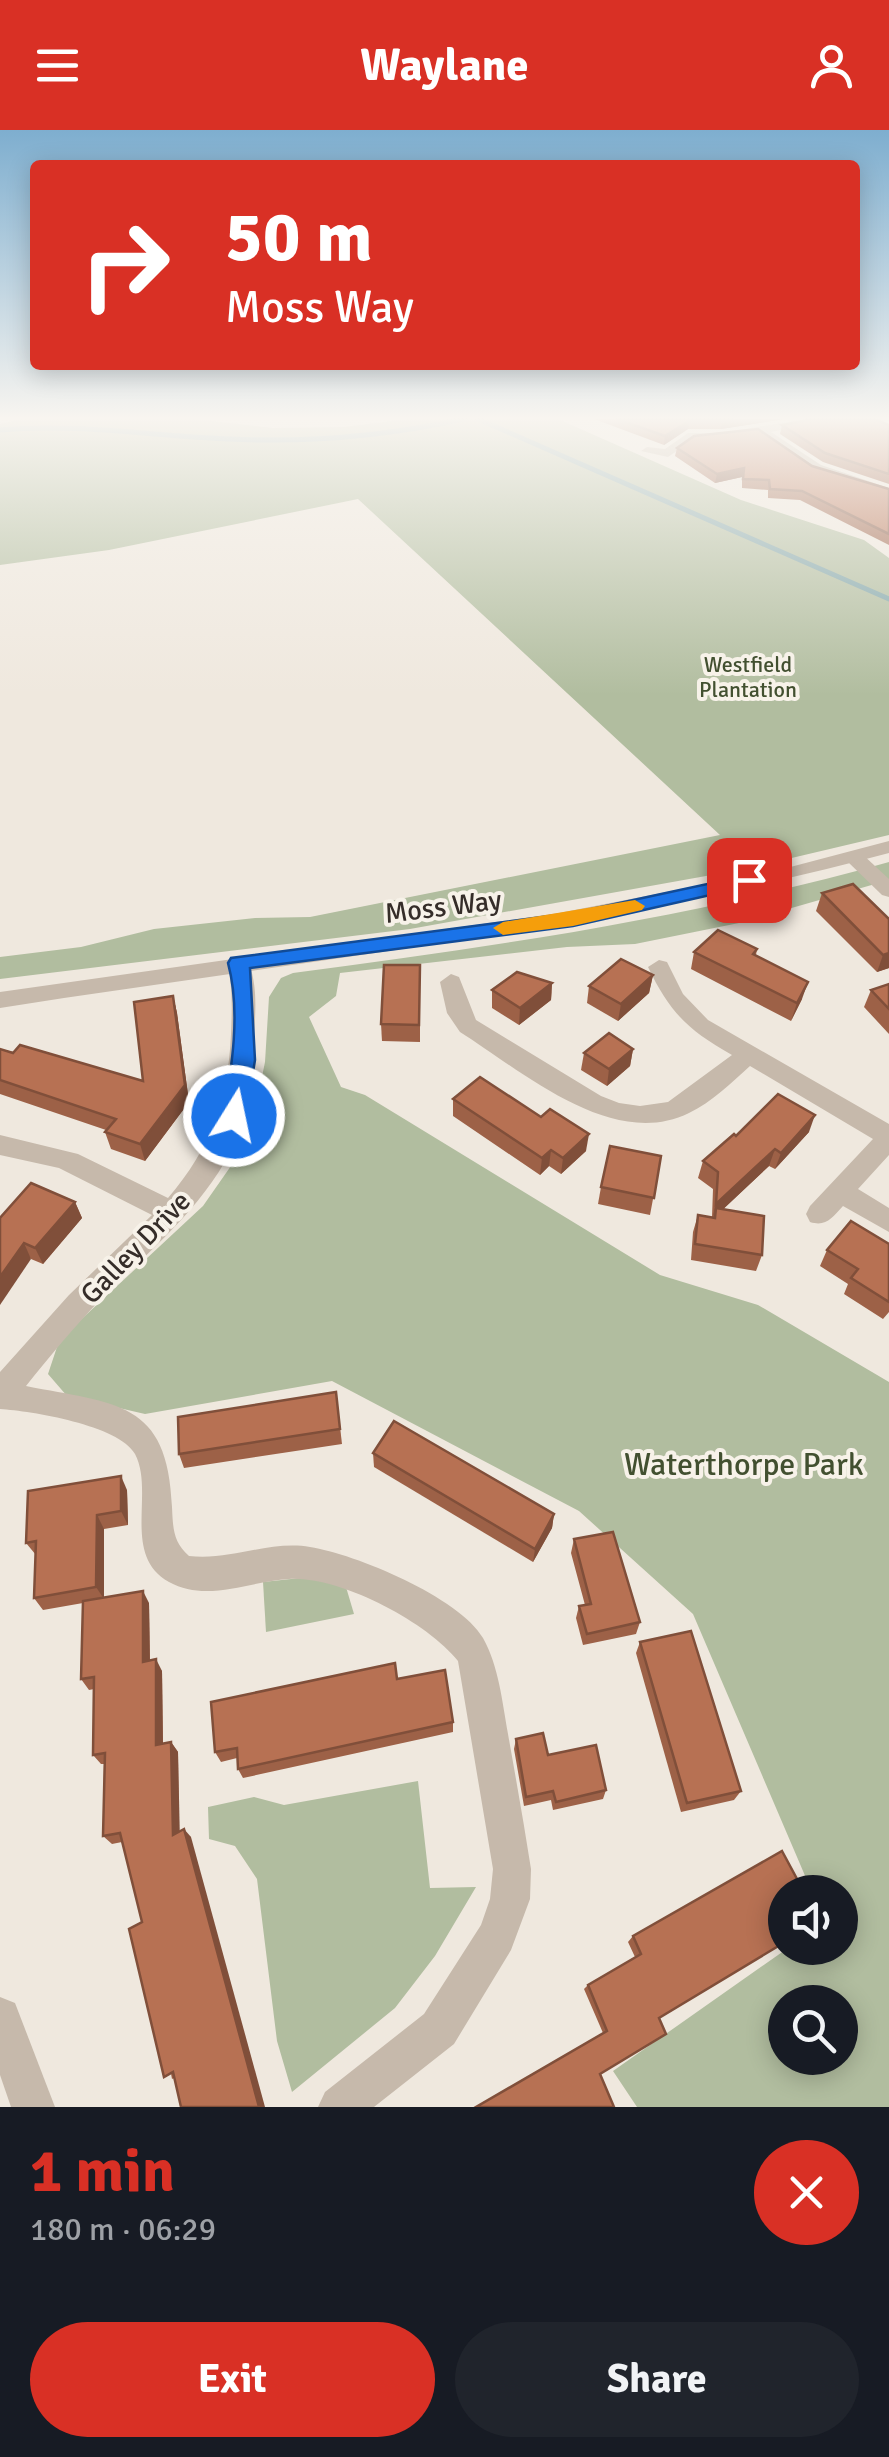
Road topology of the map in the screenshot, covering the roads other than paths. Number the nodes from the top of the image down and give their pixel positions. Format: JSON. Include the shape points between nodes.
{"nodes":[{"id":1,"x":889,"y":847,"type":"edge"},
{"id":2,"x":854,"y":857,"type":"junction"},
{"id":3,"x":889,"y":890,"type":"edge"},
{"id":4,"x":238,"y":963,"type":"junction"},
{"id":5,"x":660,"y":967,"type":"dead end"},
{"id":6,"x":451,"y":982,"type":"dead end"},
{"id":7,"x":0,"y":1000,"type":"edge"},
{"id":8,"x":746,"y":1056,"type":"junction"},
{"id":9,"x":889,"y":1137,"type":"edge"},
{"id":10,"x":0,"y":1144,"type":"edge"},
{"id":11,"x":840,"y":1191,"type":"junction"},
{"id":12,"x":173,"y":1214,"type":"junction"},
{"id":13,"x":819,"y":1214,"type":"dead end"},
{"id":14,"x":889,"y":1221,"type":"edge"},
{"id":15,"x":0,"y":1394,"type":"edge"},
{"id":16,"x":0,"y":2018,"type":"edge"},
{"id":17,"x":33,"y":2107,"type":"edge"},
{"id":18,"x":340,"y":2107,"type":"edge"}],
"edges":[{"from":1,"to":2,"type":"street","name":"Moss Way"},
{"from":2,"to":3,"type":"street"},
{"from":2,"to":4,"type":"street","name":"Moss Way","via":[[573,920]]},
{"from":4,"to":7,"type":"street","name":"Moss Way"},
{"from":4,"to":12,"type":"street","name":"Galley Drive","via":[[244,1060],[234,1116],[213,1164]]},
{"from":5,"to":8,"type":"street","via":[[688,1018]]},
{"from":6,"to":8,"type":"street","via":[[468,1026],[613,1112],[677,1112]]},
{"from":8,"to":9,"type":"street"},
{"from":9,"to":11,"type":"street"},
{"from":10,"to":12,"type":"street","via":[[58,1155]]},
{"from":11,"to":13,"type":"street"},
{"from":11,"to":14,"type":"street"},
{"from":12,"to":15,"type":"street","name":"Galley Drive","via":[[88,1293]]},
{"from":15,"to":18,"type":"street","via":[[106,1416],[137,1432],[152,1455],[160,1546],[176,1569],[197,1575],[319,1562],[354,1574],[454,1631],[470,1647],[512,1869],[510,1899],[497,1936],[439,2029]]},
{"from":16,"to":17,"type":"street"}]}
